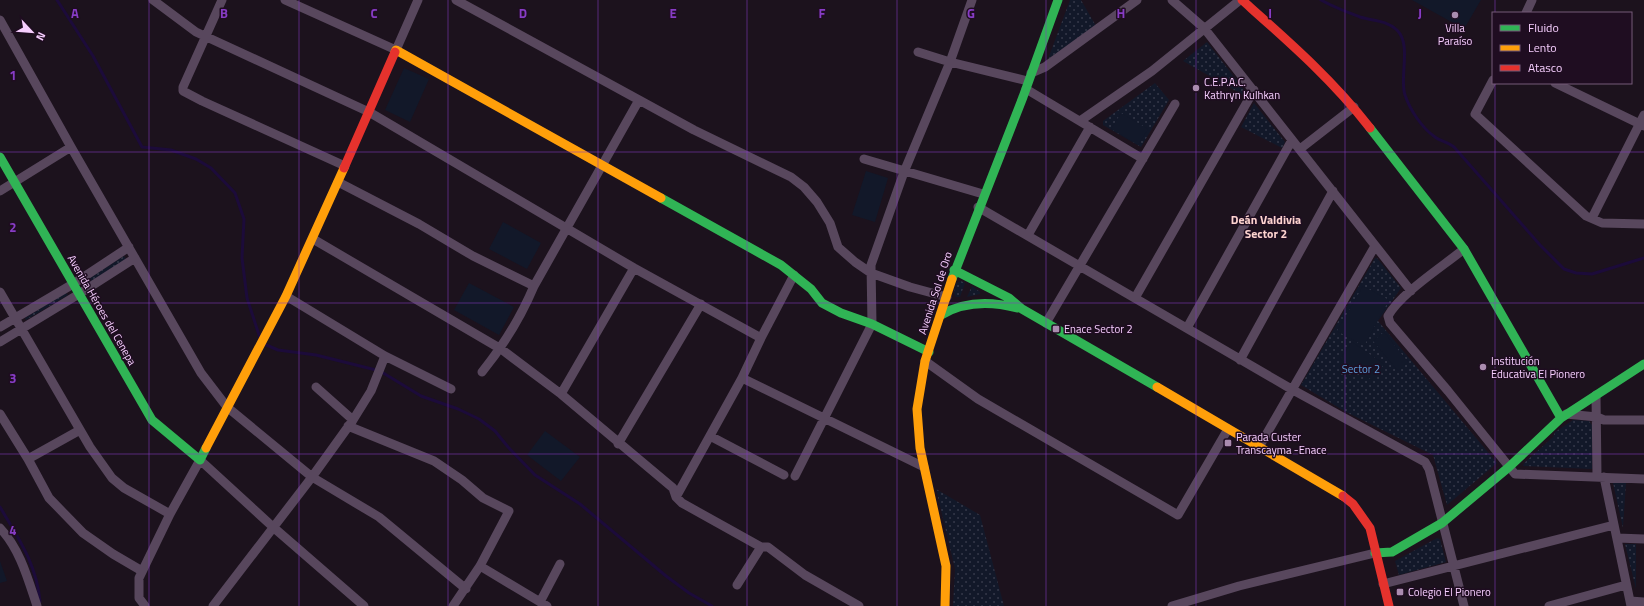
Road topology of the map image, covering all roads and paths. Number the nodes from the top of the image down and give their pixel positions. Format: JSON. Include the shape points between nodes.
{"nodes":[{"id":1,"x":153,"y":0,"type":"edge"},
{"id":2,"x":222,"y":0,"type":"edge"},
{"id":3,"x":285,"y":0,"type":"edge"},
{"id":4,"x":418,"y":0,"type":"edge"},
{"id":5,"x":456,"y":0,"type":"edge"},
{"id":6,"x":972,"y":0,"type":"edge"},
{"id":7,"x":1058,"y":0,"type":"edge"},
{"id":8,"x":1137,"y":0,"type":"edge"},
{"id":9,"x":1172,"y":0,"type":"edge"},
{"id":10,"x":1241,"y":0,"type":"edge"},
{"id":11,"x":1532,"y":0,"type":"edge"},
{"id":12,"x":1526,"y":12,"type":"edge"},
{"id":13,"x":0,"y":20,"type":"edge"},
{"id":14,"x":1204,"y":28,"type":"junction"},
{"id":15,"x":205,"y":37,"type":"junction"},
{"id":16,"x":396,"y":50,"type":"junction"},
{"id":17,"x":918,"y":52,"type":"dead end"},
{"id":18,"x":950,"y":62,"type":"junction"},
{"id":19,"x":1028,"y":81,"type":"junction"},
{"id":20,"x":1492,"y":82,"type":"edge"},
{"id":21,"x":1557,"y":84,"type":"edge"},
{"id":22,"x":1254,"y":90,"type":"junction"},
{"id":23,"x":639,"y":100,"type":"junction"},
{"id":24,"x":1175,"y":104,"type":"dead end"},
{"id":25,"x":1354,"y":107,"type":"junction"},
{"id":26,"x":369,"y":112,"type":"junction"},
{"id":27,"x":1644,"y":115,"type":"edge"},
{"id":28,"x":1080,"y":121,"type":"junction"},
{"id":29,"x":1642,"y":125,"type":"edge"},
{"id":30,"x":1090,"y":127,"type":"junction"},
{"id":31,"x":1292,"y":140,"type":"junction"},
{"id":32,"x":71,"y":147,"type":"junction"},
{"id":33,"x":1300,"y":149,"type":"junction"},
{"id":34,"x":0,"y":157,"type":"edge"},
{"id":35,"x":864,"y":159,"type":"dead end"},
{"id":36,"x":1142,"y":159,"type":"junction"},
{"id":37,"x":345,"y":166,"type":"junction"},
{"id":38,"x":603,"y":167,"type":"junction"},
{"id":39,"x":904,"y":172,"type":"junction"},
{"id":40,"x":14,"y":182,"type":"junction"},
{"id":41,"x":338,"y":182,"type":"junction"},
{"id":42,"x":0,"y":191,"type":"edge"},
{"id":43,"x":1333,"y":191,"type":"junction"},
{"id":44,"x":983,"y":194,"type":"junction"},
{"id":45,"x":978,"y":207,"type":"junction"},
{"id":46,"x":1592,"y":218,"type":"junction"},
{"id":47,"x":1644,"y":224,"type":"edge"},
{"id":48,"x":567,"y":229,"type":"junction"},
{"id":49,"x":1028,"y":235,"type":"junction"},
{"id":50,"x":313,"y":239,"type":"junction"},
{"id":51,"x":1374,"y":246,"type":"junction"},
{"id":52,"x":129,"y":248,"type":"junction"},
{"id":53,"x":1464,"y":249,"type":"junction"},
{"id":54,"x":135,"y":258,"type":"junction"},
{"id":55,"x":1080,"y":266,"type":"junction"},
{"id":56,"x":634,"y":268,"type":"junction"},
{"id":57,"x":954,"y":270,"type":"junction"},
{"id":58,"x":871,"y":274,"type":"junction"},
{"id":59,"x":794,"y":275,"type":"junction"},
{"id":60,"x":73,"y":284,"type":"junction"},
{"id":61,"x":534,"y":286,"type":"junction"},
{"id":62,"x":0,"y":292,"type":"edge"},
{"id":63,"x":1411,"y":292,"type":"junction"},
{"id":64,"x":79,"y":294,"type":"junction"},
{"id":65,"x":286,"y":296,"type":"junction"},
{"id":66,"x":947,"y":296,"type":"junction"},
{"id":67,"x":1135,"y":298,"type":"junction"},
{"id":68,"x":701,"y":304,"type":"junction"},
{"id":69,"x":1022,"y":309,"type":"junction"},
{"id":70,"x":941,"y":315,"type":"junction"},
{"id":71,"x":15,"y":318,"type":"junction"},
{"id":72,"x":1046,"y":323,"type":"junction"},
{"id":73,"x":872,"y":324,"type":"junction"},
{"id":74,"x":0,"y":327,"type":"edge"},
{"id":75,"x":1187,"y":328,"type":"junction"},
{"id":76,"x":22,"y":329,"type":"junction"},
{"id":77,"x":761,"y":338,"type":"junction"},
{"id":78,"x":0,"y":342,"type":"edge"},
{"id":79,"x":501,"y":348,"type":"junction"},
{"id":80,"x":929,"y":352,"type":"junction"},
{"id":81,"x":385,"y":356,"type":"junction"},
{"id":82,"x":1240,"y":360,"type":"junction"},
{"id":83,"x":925,"y":361,"type":"junction"},
{"id":84,"x":1644,"y":364,"type":"edge"},
{"id":85,"x":482,"y":372,"type":"dead end"},
{"id":86,"x":742,"y":378,"type":"junction"},
{"id":87,"x":316,"y":387,"type":"dead end"},
{"id":88,"x":451,"y":389,"type":"dead end"},
{"id":89,"x":1292,"y":390,"type":"junction"},
{"id":90,"x":561,"y":394,"type":"junction"},
{"id":91,"x":1596,"y":395,"type":"junction"},
{"id":92,"x":227,"y":407,"type":"junction"},
{"id":93,"x":1564,"y":416,"type":"junction"},
{"id":94,"x":1,"y":418,"type":"edge"},
{"id":95,"x":1597,"y":418,"type":"junction"},
{"id":96,"x":824,"y":419,"type":"junction"},
{"id":97,"x":1644,"y":420,"type":"edge"},
{"id":98,"x":350,"y":423,"type":"junction"},
{"id":99,"x":80,"y":430,"type":"junction"},
{"id":100,"x":1228,"y":430,"type":"junction"},
{"id":101,"x":710,"y":436,"type":"junction"},
{"id":102,"x":618,"y":444,"type":"junction"},
{"id":103,"x":1259,"y":447,"type":"junction"},
{"id":104,"x":28,"y":459,"type":"junction"},
{"id":105,"x":200,"y":460,"type":"junction"},
{"id":106,"x":924,"y":467,"type":"junction"},
{"id":107,"x":1509,"y":467,"type":"junction"},
{"id":108,"x":784,"y":475,"type":"dead end"},
{"id":109,"x":795,"y":476,"type":"dead end"},
{"id":110,"x":312,"y":477,"type":"junction"},
{"id":111,"x":1600,"y":477,"type":"junction"},
{"id":112,"x":1644,"y":479,"type":"edge"},
{"id":113,"x":676,"y":497,"type":"junction"},
{"id":114,"x":170,"y":514,"type":"junction"},
{"id":115,"x":1442,"y":523,"type":"junction"},
{"id":116,"x":1614,"y":525,"type":"junction"},
{"id":117,"x":273,"y":527,"type":"junction"},
{"id":118,"x":0,"y":528,"type":"edge"},
{"id":119,"x":1617,"y":538,"type":"junction"},
{"id":120,"x":1644,"y":539,"type":"edge"},
{"id":121,"x":761,"y":547,"type":"junction"},
{"id":122,"x":1375,"y":553,"type":"junction"},
{"id":123,"x":560,"y":564,"type":"dead end"},
{"id":124,"x":480,"y":566,"type":"junction"},
{"id":125,"x":1453,"y":566,"type":"junction"},
{"id":126,"x":141,"y":574,"type":"junction"},
{"id":127,"x":1383,"y":584,"type":"junction"},
{"id":128,"x":737,"y":585,"type":"dead end"},
{"id":129,"x":1626,"y":585,"type":"junction"},
{"id":130,"x":466,"y":590,"type":"junction"},
{"id":131,"x":1644,"y":602,"type":"edge"},
{"id":132,"x":543,"y":604,"type":"edge"},
{"id":133,"x":1630,"y":604,"type":"edge"},
{"id":134,"x":37,"y":606,"type":"edge"},
{"id":135,"x":145,"y":606,"type":"edge"},
{"id":136,"x":213,"y":606,"type":"edge"},
{"id":137,"x":364,"y":606,"type":"edge"},
{"id":138,"x":453,"y":606,"type":"edge"},
{"id":139,"x":859,"y":606,"type":"edge"},
{"id":140,"x":945,"y":606,"type":"edge"},
{"id":141,"x":1172,"y":606,"type":"edge"},
{"id":142,"x":1390,"y":606,"type":"edge"},
{"id":143,"x":1464,"y":606,"type":"edge"},
{"id":144,"x":1549,"y":606,"type":"edge"}],
"edges":[{"from":1,"to":15,"type":"street","via":[[190,29]]},
{"from":2,"to":15,"type":"street"},
{"from":3,"to":16,"type":"street"},
{"from":4,"to":16,"type":"street"},
{"from":5,"to":23,"type":"street"},
{"from":6,"to":18,"type":"street"},
{"from":7,"to":19,"type":"street","name":"Avenida Sol de Oro"},
{"from":8,"to":19,"type":"street"},
{"from":9,"to":14,"type":"street"},
{"from":10,"to":14,"type":"street"},
{"from":10,"to":25,"type":"street","via":[[1318,68]]},
{"from":11,"to":12,"type":"street"},
{"from":13,"to":32,"type":"street"},
{"from":14,"to":22,"type":"street"},
{"from":14,"to":28,"type":"street","via":[[1152,71]]},
{"from":15,"to":26,"type":"street"},
{"from":15,"to":37,"type":"street","via":[[183,87],[185,94]]},
{"from":16,"to":26,"type":"street"},
{"from":16,"to":38,"type":"street"},
{"from":17,"to":18,"type":"street"},
{"from":18,"to":19,"type":"street"},
{"from":18,"to":39,"type":"street"},
{"from":19,"to":28,"type":"street"},
{"from":19,"to":44,"type":"street","name":"Avenida Sol de Oro"},
{"from":20,"to":46,"type":"street","via":[[1475,114],[1586,216]]},
{"from":21,"to":29,"type":"street"},
{"from":22,"to":31,"type":"street"},
{"from":22,"to":67,"type":"street"},
{"from":23,"to":38,"type":"street"},
{"from":23,"to":58,"type":"street","via":[[785,174],[804,187],[830,223],[838,247]]},
{"from":24,"to":36,"type":"street"},
{"from":25,"to":33,"type":"street"},
{"from":25,"to":53,"type":"street"},
{"from":26,"to":37,"type":"street"},
{"from":26,"to":48,"type":"street"},
{"from":27,"to":29,"type":"street"},
{"from":28,"to":30,"type":"street"},
{"from":29,"to":46,"type":"street"},
{"from":30,"to":36,"type":"street"},
{"from":30,"to":49,"type":"street"},
{"from":31,"to":33,"type":"street"},
{"from":31,"to":75,"type":"street"},
{"from":32,"to":40,"type":"street"},
{"from":32,"to":52,"type":"street"},
{"from":33,"to":43,"type":"street"},
{"from":34,"to":40,"type":"street","name":"Avenida Héroes del Cenepa"},
{"from":35,"to":39,"type":"street"},
{"from":36,"to":55,"type":"street"},
{"from":37,"to":41,"type":"street"},
{"from":38,"to":48,"type":"street"},
{"from":38,"to":59,"type":"street","via":[[781,265]]},
{"from":39,"to":44,"type":"street"},
{"from":39,"to":58,"type":"street","via":[[871,265]]},
{"from":40,"to":42,"type":"street"},
{"from":40,"to":60,"type":"street","name":"Avenida Héroes del Cenepa"},
{"from":41,"to":50,"type":"street"},
{"from":41,"to":61,"type":"street","via":[[419,224],[473,256]]},
{"from":43,"to":51,"type":"street"},
{"from":43,"to":82,"type":"street"},
{"from":44,"to":45,"type":"street","name":"Avenida Sol de Oro"},
{"from":45,"to":49,"type":"street"},
{"from":45,"to":57,"type":"street","name":"Avenida Sol de Oro"},
{"from":46,"to":47,"type":"street","via":[[1602,223]]},
{"from":48,"to":56,"type":"street"},
{"from":48,"to":61,"type":"street"},
{"from":49,"to":55,"type":"street"},
{"from":50,"to":65,"type":"street"},
{"from":50,"to":79,"type":"street"},
{"from":51,"to":63,"type":"street"},
{"from":51,"to":89,"type":"street"},
{"from":52,"to":54,"type":"street"},
{"from":52,"to":60,"type":"street"},
{"from":53,"to":63,"type":"street"},
{"from":53,"to":93,"type":"street"},
{"from":54,"to":64,"type":"street"},
{"from":54,"to":92,"type":"street","via":[[201,373]]},
{"from":55,"to":67,"type":"street"},
{"from":55,"to":72,"type":"street"},
{"from":56,"to":68,"type":"street"},
{"from":56,"to":90,"type":"street"},
{"from":57,"to":66,"type":"street","name":"Avenida Sol de Oro"},
{"from":57,"to":69,"type":"street","via":[[1009,298]]},
{"from":58,"to":66,"type":"street"},
{"from":58,"to":73,"type":"street"},
{"from":59,"to":73,"type":"street","via":[[811,289],[822,303]]},
{"from":59,"to":77,"type":"street"},
{"from":60,"to":64,"type":"street","name":"Avenida Héroes del Cenepa"},
{"from":60,"to":71,"type":"street"},
{"from":61,"to":79,"type":"street"},
{"from":62,"to":71,"type":"street"},
{"from":63,"to":107,"type":"street","via":[[1392,309],[1388,316],[1390,323]]},
{"from":64,"to":76,"type":"street"},
{"from":64,"to":105,"type":"street","name":"Avenida Héroes del Cenepa","via":[[152,420]]},
{"from":65,"to":81,"type":"street"},
{"from":65,"to":92,"type":"street"},
{"from":66,"to":70,"type":"street","name":"Avenida Sol de Oro"},
{"from":67,"to":75,"type":"street"},
{"from":68,"to":77,"type":"street"},
{"from":68,"to":102,"type":"street"},
{"from":69,"to":70,"type":"street","via":[[984,302],[956,307]]},
{"from":69,"to":72,"type":"street"},
{"from":70,"to":80,"type":"street","name":"Avenida Sol de Oro"},
{"from":71,"to":74,"type":"street"},
{"from":71,"to":76,"type":"street"},
{"from":72,"to":100,"type":"street"},
{"from":73,"to":80,"type":"street"},
{"from":73,"to":96,"type":"street"},
{"from":75,"to":82,"type":"street"},
{"from":76,"to":78,"type":"street"},
{"from":76,"to":99,"type":"street"},
{"from":77,"to":86,"type":"street"},
{"from":79,"to":85,"type":"street"},
{"from":79,"to":90,"type":"street"},
{"from":80,"to":83,"type":"street","name":"Avenida Sol de Oro"},
{"from":81,"to":88,"type":"street"},
{"from":81,"to":98,"type":"street","via":[[371,391]]},
{"from":82,"to":89,"type":"street"},
{"from":83,"to":100,"type":"street","via":[[978,399],[1178,515]]},
{"from":83,"to":106,"type":"street","name":"Avenida Sol de Oro","via":[[918,409],[920,448]]},
{"from":84,"to":91,"type":"street"},
{"from":86,"to":96,"type":"street"},
{"from":86,"to":101,"type":"street"},
{"from":87,"to":98,"type":"street"},
{"from":89,"to":103,"type":"street"},
{"from":89,"to":115,"type":"street","via":[[1425,462]]},
{"from":90,"to":102,"type":"street"},
{"from":91,"to":93,"type":"street"},
{"from":91,"to":95,"type":"street"},
{"from":92,"to":105,"type":"street"},
{"from":92,"to":110,"type":"street"},
{"from":93,"to":95,"type":"street"},
{"from":93,"to":107,"type":"street"},
{"from":94,"to":104,"type":"street"},
{"from":95,"to":97,"type":"street"},
{"from":95,"to":111,"type":"street"},
{"from":96,"to":106,"type":"street"},
{"from":96,"to":109,"type":"street"},
{"from":98,"to":110,"type":"street"},
{"from":98,"to":124,"type":"street","via":[[434,461],[483,498],[509,511]]},
{"from":99,"to":104,"type":"street"},
{"from":99,"to":114,"type":"street","via":[[112,478],[124,488]]},
{"from":100,"to":103,"type":"street"},
{"from":101,"to":108,"type":"street"},
{"from":101,"to":113,"type":"street"},
{"from":102,"to":113,"type":"street","via":[[672,488]]},
{"from":103,"to":122,"type":"street","via":[[1330,487],[1350,502],[1370,528]]},
{"from":104,"to":126,"type":"street","via":[[49,498],[74,525]]},
{"from":105,"to":114,"type":"street"},
{"from":105,"to":117,"type":"street"},
{"from":106,"to":140,"type":"street","name":"Avenida Sol de Oro","via":[[946,566]]},
{"from":107,"to":111,"type":"street","via":[[1515,474]]},
{"from":107,"to":115,"type":"street"},
{"from":110,"to":117,"type":"street"},
{"from":110,"to":130,"type":"street","via":[[379,517]]},
{"from":111,"to":112,"type":"street"},
{"from":111,"to":116,"type":"street"},
{"from":113,"to":121,"type":"street","via":[[682,504]]},
{"from":114,"to":126,"type":"street"},
{"from":115,"to":122,"type":"street","via":[[1392,552]]},
{"from":115,"to":125,"type":"street"},
{"from":116,"to":119,"type":"street"},
{"from":116,"to":125,"type":"street"},
{"from":117,"to":136,"type":"street"},
{"from":117,"to":137,"type":"street"},
{"from":118,"to":134,"type":"street","via":[[8,536],[20,558]]},
{"from":119,"to":120,"type":"street"},
{"from":119,"to":129,"type":"street"},
{"from":121,"to":128,"type":"street"},
{"from":121,"to":139,"type":"street","via":[[768,546],[805,575]]},
{"from":122,"to":127,"type":"street"},
{"from":122,"to":141,"type":"street","via":[[1239,586]]},
{"from":123,"to":132,"type":"street"},
{"from":124,"to":130,"type":"street"},
{"from":124,"to":132,"type":"street"},
{"from":125,"to":127,"type":"street"},
{"from":125,"to":143,"type":"street"},
{"from":126,"to":135,"type":"street","via":[[139,598]]},
{"from":127,"to":142,"type":"street"},
{"from":129,"to":133,"type":"street"},
{"from":129,"to":144,"type":"street"},
{"from":130,"to":138,"type":"street"},
{"from":131,"to":133,"type":"street"}]}
